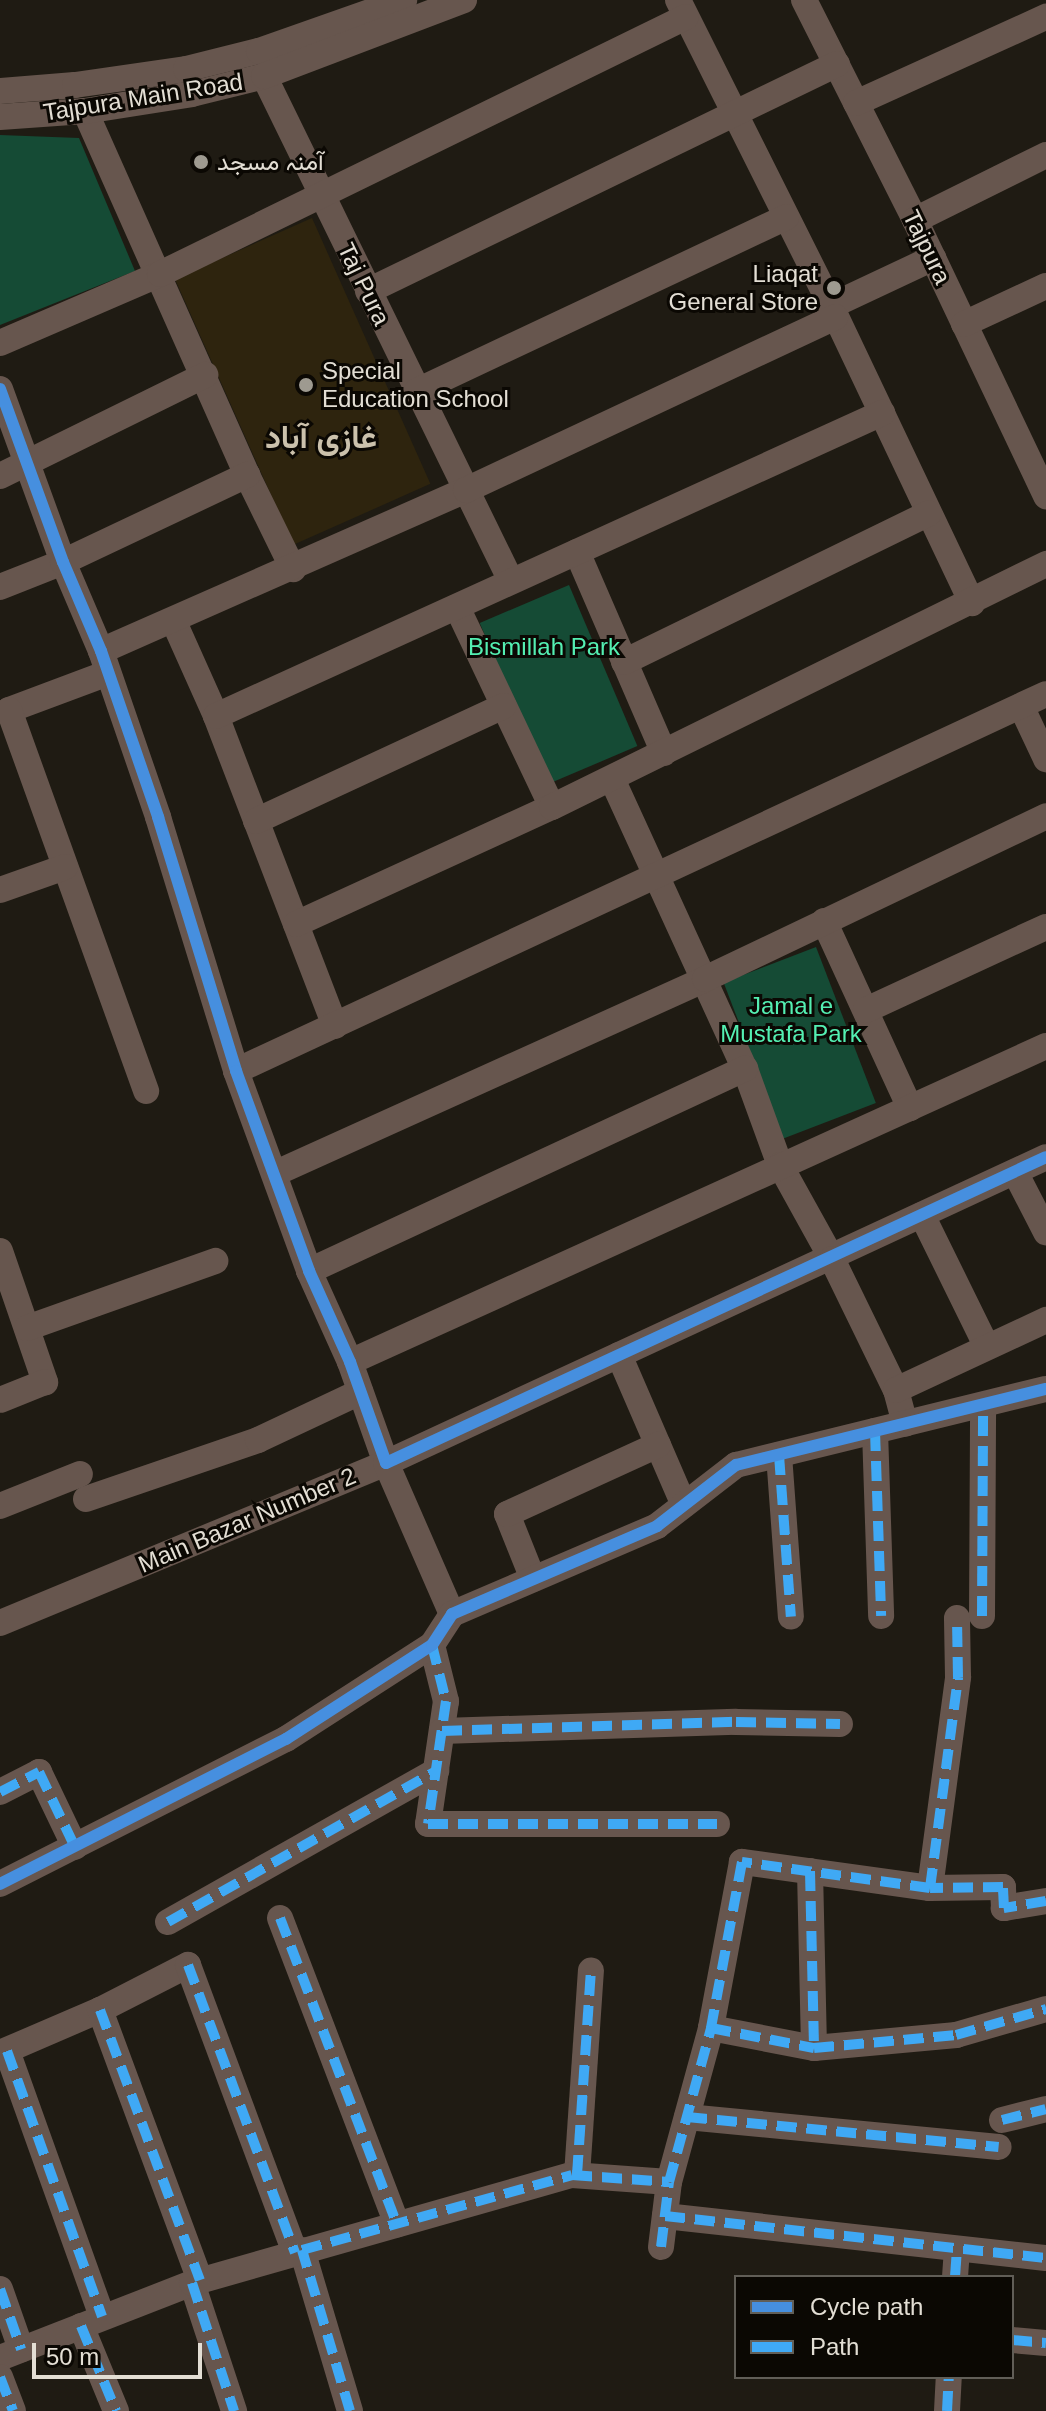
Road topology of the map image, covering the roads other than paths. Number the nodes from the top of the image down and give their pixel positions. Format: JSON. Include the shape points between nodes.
{"nodes":[{"id":1,"x":404,"y":0,"type":"edge"},
{"id":2,"x":804,"y":0,"type":"edge"},
{"id":3,"x":449,"y":3,"type":"edge"},
{"id":4,"x":682,"y":9,"type":"edge"},
{"id":5,"x":1046,"y":17,"type":"edge"},
{"id":6,"x":837,"y":64,"type":"junction"},
{"id":7,"x":264,"y":76,"type":"junction"},
{"id":8,"x":0,"y":91,"type":"edge"},
{"id":9,"x":856,"y":103,"type":"junction"},
{"id":10,"x":85,"y":111,"type":"junction"},
{"id":11,"x":734,"y":113,"type":"junction"},
{"id":12,"x":0,"y":117,"type":"edge"},
{"id":13,"x":1046,"y":155,"type":"edge"},
{"id":14,"x":320,"y":194,"type":"junction"},
{"id":15,"x":786,"y":217,"type":"junction"},
{"id":16,"x":915,"y":220,"type":"junction"},
{"id":17,"x":933,"y":258,"type":"junction"},
{"id":18,"x":160,"y":274,"type":"junction"},
{"id":19,"x":1046,"y":286,"type":"edge"},
{"id":20,"x":368,"y":291,"type":"junction"},
{"id":21,"x":833,"y":312,"type":"junction"},
{"id":22,"x":964,"y":324,"type":"junction"},
{"id":23,"x":0,"y":343,"type":"edge"},
{"id":24,"x":205,"y":375,"type":"junction"},
{"id":25,"x":0,"y":389,"type":"edge"},
{"id":26,"x":417,"y":391,"type":"junction"},
{"id":27,"x":882,"y":413,"type":"junction"},
{"id":28,"x":1035,"y":444,"type":"edge"},
{"id":29,"x":27,"y":463,"type":"junction"},
{"id":30,"x":247,"y":475,"type":"junction"},
{"id":31,"x":0,"y":476,"type":"edge"},
{"id":32,"x":466,"y":490,"type":"junction"},
{"id":33,"x":1046,"y":496,"type":"edge"},
{"id":34,"x":929,"y":513,"type":"junction"},
{"id":35,"x":577,"y":552,"type":"junction"},
{"id":36,"x":63,"y":562,"type":"junction"},
{"id":37,"x":1046,"y":564,"type":"edge"},
{"id":38,"x":293,"y":569,"type":"junction"},
{"id":39,"x":511,"y":581,"type":"junction"},
{"id":40,"x":0,"y":587,"type":"edge"},
{"id":41,"x":972,"y":603,"type":"junction"},
{"id":42,"x":457,"y":607,"type":"junction"},
{"id":43,"x":174,"y":622,"type":"junction"},
{"id":44,"x":104,"y":662,"type":"junction"},
{"id":45,"x":624,"y":662,"type":"junction"},
{"id":46,"x":1046,"y":694,"type":"edge"},
{"id":47,"x":504,"y":706,"type":"junction"},
{"id":48,"x":1021,"y":706,"type":"junction"},
{"id":49,"x":4,"y":711,"type":"edge"},
{"id":50,"x":216,"y":716,"type":"junction"},
{"id":51,"x":664,"y":753,"type":"junction"},
{"id":52,"x":1046,"y":759,"type":"edge"},
{"id":53,"x":612,"y":779,"type":"junction"},
{"id":54,"x":552,"y":807,"type":"junction"},
{"id":55,"x":1046,"y":816,"type":"edge"},
{"id":56,"x":256,"y":821,"type":"junction"},
{"id":57,"x":65,"y":867,"type":"junction"},
{"id":58,"x":657,"y":876,"type":"junction"},
{"id":59,"x":0,"y":890,"type":"edge"},
{"id":60,"x":824,"y":921,"type":"junction"},
{"id":61,"x":296,"y":924,"type":"junction"},
{"id":62,"x":1046,"y":927,"type":"edge"},
{"id":63,"x":705,"y":979,"type":"junction"},
{"id":64,"x":866,"y":1010,"type":"junction"},
{"id":65,"x":335,"y":1026,"type":"junction"},
{"id":66,"x":1046,"y":1046,"type":"edge"},
{"id":67,"x":745,"y":1069,"type":"junction"},
{"id":68,"x":236,"y":1071,"type":"junction"},
{"id":69,"x":146,"y":1091,"type":"dead end"},
{"id":70,"x":910,"y":1108,"type":"junction"},
{"id":71,"x":1046,"y":1157,"type":"edge"},
{"id":72,"x":780,"y":1165,"type":"junction"},
{"id":73,"x":1015,"y":1172,"type":"junction"},
{"id":74,"x":276,"y":1173,"type":"junction"},
{"id":75,"x":922,"y":1215,"type":"junction"},
{"id":76,"x":1046,"y":1232,"type":"edge"},
{"id":77,"x":0,"y":1251,"type":"edge"},
{"id":78,"x":832,"y":1259,"type":"junction"},
{"id":79,"x":215,"y":1261,"type":"dead end"},
{"id":80,"x":309,"y":1271,"type":"junction"},
{"id":81,"x":16,"y":1320,"type":"edge"},
{"id":82,"x":1046,"y":1320,"type":"edge"},
{"id":83,"x":987,"y":1347,"type":"junction"},
{"id":84,"x":619,"y":1355,"type":"junction"},
{"id":85,"x":350,"y":1362,"type":"junction"},
{"id":86,"x":1046,"y":1389,"type":"edge"},
{"id":87,"x":896,"y":1390,"type":"junction"},
{"id":88,"x":360,"y":1392,"type":"junction"},
{"id":89,"x":0,"y":1400,"type":"edge"},
{"id":90,"x":983,"y":1405,"type":"junction"},
{"id":91,"x":905,"y":1424,"type":"junction"},
{"id":92,"x":875,"y":1431,"type":"junction"},
{"id":93,"x":658,"y":1445,"type":"junction"},
{"id":94,"x":779,"y":1455,"type":"junction"},
{"id":95,"x":386,"y":1463,"type":"junction"},
{"id":96,"x":684,"y":1505,"type":"junction"},
{"id":97,"x":0,"y":1506,"type":"edge"},
{"id":98,"x":533,"y":1579,"type":"junction"},
{"id":99,"x":452,"y":1614,"type":"junction"},
{"id":100,"x":881,"y":1616,"type":"dead end"},
{"id":101,"x":791,"y":1617,"type":"dead end"},
{"id":102,"x":0,"y":1623,"type":"edge"},
{"id":103,"x":432,"y":1645,"type":"junction"},
{"id":104,"x":840,"y":1724,"type":"dead end"},
{"id":105,"x":442,"y":1731,"type":"junction"},
{"id":106,"x":436,"y":1771,"type":"junction"},
{"id":107,"x":0,"y":1792,"type":"edge"},
{"id":108,"x":717,"y":1824,"type":"dead end"},
{"id":109,"x":75,"y":1847,"type":"junction"},
{"id":110,"x":810,"y":1871,"type":"junction"},
{"id":111,"x":0,"y":1884,"type":"edge"},
{"id":112,"x":930,"y":1888,"type":"junction"},
{"id":113,"x":1046,"y":1901,"type":"edge"},
{"id":114,"x":280,"y":1918,"type":"dead end"},
{"id":115,"x":168,"y":1922,"type":"dead end"},
{"id":116,"x":591,"y":1970,"type":"dead end"},
{"id":117,"x":1046,"y":2009,"type":"edge"},
{"id":118,"x":100,"y":2010,"type":"junction"},
{"id":119,"x":711,"y":2028,"type":"junction"},
{"id":120,"x":814,"y":2048,"type":"junction"},
{"id":121,"x":4,"y":2052,"type":"edge"},
{"id":122,"x":1046,"y":2109,"type":"edge"},
{"id":123,"x":687,"y":2117,"type":"junction"},
{"id":124,"x":1002,"y":2120,"type":"dead end"},
{"id":125,"x":999,"y":2147,"type":"dead end"},
{"id":126,"x":577,"y":2175,"type":"junction"},
{"id":127,"x":669,"y":2182,"type":"junction"},
{"id":128,"x":665,"y":2216,"type":"junction"},
{"id":129,"x":397,"y":2224,"type":"junction"},
{"id":130,"x":661,"y":2247,"type":"dead end"},
{"id":131,"x":957,"y":2249,"type":"junction"},
{"id":132,"x":299,"y":2251,"type":"junction"},
{"id":133,"x":1046,"y":2258,"type":"edge"},
{"id":134,"x":955,"y":2275,"type":"edge"},
{"id":135,"x":196,"y":2282,"type":"junction"},
{"id":136,"x":0,"y":2289,"type":"edge"},
{"id":137,"x":92,"y":2322,"type":"junction"},
{"id":138,"x":1014,"y":2340,"type":"edge"},
{"id":139,"x":1046,"y":2343,"type":"edge"},
{"id":140,"x":11,"y":2354,"type":"edge"},
{"id":141,"x":0,"y":2377,"type":"edge"},
{"id":142,"x":949,"y":2379,"type":"edge"},
{"id":143,"x":13,"y":2411,"type":"edge"},
{"id":144,"x":116,"y":2411,"type":"edge"},
{"id":145,"x":234,"y":2411,"type":"edge"},
{"id":146,"x":350,"y":2411,"type":"edge"},
{"id":147,"x":947,"y":2411,"type":"edge"}],
"edges":[{"from":1,"to":8,"type":"street","name":"Tajpura Main Road","via":[[259,51],[186,69]]},
{"from":2,"to":6,"type":"street","name":"Tajpura"},
{"from":3,"to":7,"type":"street","name":"Tajpura Main Road"},
{"from":4,"to":11,"type":"street"},
{"from":4,"to":14,"type":"street"},
{"from":5,"to":9,"type":"street"},
{"from":6,"to":9,"type":"street","name":"Tajpura"},
{"from":6,"to":11,"type":"street"},
{"from":7,"to":10,"type":"street","name":"Tajpura Main Road"},
{"from":7,"to":14,"type":"street","name":"Taj Pura"},
{"from":9,"to":16,"type":"street","name":"Tajpura"},
{"from":10,"to":12,"type":"street","name":"Tajpura Main Road"},
{"from":10,"to":18,"type":"street"},
{"from":11,"to":15,"type":"street"},
{"from":11,"to":20,"type":"street"},
{"from":13,"to":16,"type":"street"},
{"from":14,"to":18,"type":"street"},
{"from":14,"to":20,"type":"street","name":"Taj Pura"},
{"from":15,"to":21,"type":"street"},
{"from":15,"to":26,"type":"street"},
{"from":16,"to":17,"type":"street","name":"Tajpura"},
{"from":17,"to":21,"type":"street"},
{"from":17,"to":22,"type":"street","name":"Tajpura"},
{"from":18,"to":23,"type":"street"},
{"from":18,"to":24,"type":"street"},
{"from":19,"to":22,"type":"street"},
{"from":20,"to":26,"type":"street","name":"Taj Pura"},
{"from":21,"to":27,"type":"street"},
{"from":21,"to":32,"type":"street"},
{"from":22,"to":28,"type":"street","name":"Tajpura"},
{"from":24,"to":29,"type":"street"},
{"from":24,"to":30,"type":"street"},
{"from":25,"to":29,"type":"street"},
{"from":26,"to":32,"type":"street","name":"Taj Pura"},
{"from":27,"to":34,"type":"street"},
{"from":27,"to":35,"type":"street"},
{"from":28,"to":33,"type":"street","name":"Tajpura"},
{"from":29,"to":31,"type":"street"},
{"from":29,"to":36,"type":"street"},
{"from":30,"to":36,"type":"street"},
{"from":30,"to":38,"type":"street"},
{"from":32,"to":38,"type":"street"},
{"from":32,"to":39,"type":"street","name":"Taj Pura"},
{"from":34,"to":41,"type":"street"},
{"from":34,"to":45,"type":"street"},
{"from":35,"to":39,"type":"street"},
{"from":35,"to":45,"type":"street"},
{"from":36,"to":40,"type":"street"},
{"from":36,"to":44,"type":"street"},
{"from":37,"to":41,"type":"street"},
{"from":38,"to":43,"type":"street"},
{"from":39,"to":42,"type":"street"},
{"from":41,"to":51,"type":"street"},
{"from":42,"to":47,"type":"street"},
{"from":42,"to":50,"type":"street"},
{"from":43,"to":44,"type":"street"},
{"from":43,"to":50,"type":"street"},
{"from":44,"to":49,"type":"street"},
{"from":44,"to":68,"type":"street"},
{"from":45,"to":51,"type":"street"},
{"from":46,"to":48,"type":"street"},
{"from":47,"to":54,"type":"street"},
{"from":47,"to":56,"type":"street"},
{"from":48,"to":52,"type":"street"},
{"from":48,"to":58,"type":"street"},
{"from":49,"to":57,"type":"street"},
{"from":50,"to":56,"type":"street"},
{"from":51,"to":53,"type":"street"},
{"from":53,"to":54,"type":"street"},
{"from":53,"to":58,"type":"street"},
{"from":54,"to":61,"type":"street"},
{"from":55,"to":60,"type":"street"},
{"from":56,"to":61,"type":"street"},
{"from":57,"to":59,"type":"street"},
{"from":57,"to":69,"type":"street"},
{"from":58,"to":63,"type":"street"},
{"from":58,"to":65,"type":"street"},
{"from":60,"to":63,"type":"street"},
{"from":60,"to":64,"type":"street"},
{"from":61,"to":65,"type":"street"},
{"from":62,"to":64,"type":"street"},
{"from":63,"to":67,"type":"street"},
{"from":63,"to":74,"type":"street"},
{"from":64,"to":70,"type":"street"},
{"from":65,"to":68,"type":"street"},
{"from":66,"to":70,"type":"street"},
{"from":67,"to":72,"type":"street"},
{"from":67,"to":80,"type":"street"},
{"from":68,"to":74,"type":"street"},
{"from":70,"to":72,"type":"street"},
{"from":71,"to":73,"type":"street"},
{"from":72,"to":78,"type":"street"},
{"from":72,"to":85,"type":"street"},
{"from":73,"to":75,"type":"street"},
{"from":73,"to":76,"type":"street"},
{"from":74,"to":80,"type":"street"},
{"from":75,"to":78,"type":"street"},
{"from":75,"to":83,"type":"street"},
{"from":77,"to":81,"type":"street"},
{"from":78,"to":84,"type":"street"},
{"from":78,"to":87,"type":"street"},
{"from":79,"to":81,"type":"street"},
{"from":80,"to":85,"type":"street"},
{"from":81,"to":89,"type":"street","via":[[45,1382]]},
{"from":82,"to":83,"type":"street"},
{"from":83,"to":87,"type":"street"},
{"from":84,"to":93,"type":"street"},
{"from":84,"to":95,"type":"street"},
{"from":85,"to":88,"type":"street"},
{"from":86,"to":90,"type":"street"},
{"from":87,"to":91,"type":"street"},
{"from":88,"to":95,"type":"street"},
{"from":88,"to":97,"type":"street","via":[[258,1440]]},
{"from":90,"to":91,"type":"street"},
{"from":90,"to":112,"type":"street","via":[[970,1617]]},
{"from":91,"to":92,"type":"street"},
{"from":92,"to":94,"type":"street"},
{"from":92,"to":100,"type":"street"},
{"from":93,"to":96,"type":"street"},
{"from":93,"to":98,"type":"street","via":[[507,1514]]},
{"from":94,"to":96,"type":"street","via":[[736,1465]]},
{"from":94,"to":101,"type":"street"},
{"from":95,"to":99,"type":"street","name":"Main Bazar Number 2"},
{"from":95,"to":102,"type":"street","name":"Main Bazar Number 2"},
{"from":96,"to":98,"type":"street","via":[[657,1526]]},
{"from":98,"to":99,"type":"street"},
{"from":99,"to":103,"type":"street"},
{"from":103,"to":105,"type":"street","via":[[446,1701]]},
{"from":103,"to":109,"type":"street","via":[[286,1739]]},
{"from":104,"to":105,"type":"street"},
{"from":105,"to":106,"type":"street"},
{"from":106,"to":108,"type":"street","via":[[428,1824]]},
{"from":106,"to":115,"type":"street"},
{"from":107,"to":109,"type":"street","via":[[39,1772]]},
{"from":109,"to":111,"type":"street"},
{"from":110,"to":112,"type":"street"},
{"from":110,"to":119,"type":"street","via":[[742,1862]]},
{"from":110,"to":120,"type":"street"},
{"from":112,"to":113,"type":"street","via":[[1003,1887],[1004,1908]]},
{"from":114,"to":129,"type":"street"},
{"from":116,"to":126,"type":"street"},
{"from":117,"to":120,"type":"street","via":[[956,2035]]},
{"from":118,"to":121,"type":"street"},
{"from":118,"to":132,"type":"street","via":[[188,1965]]},
{"from":118,"to":135,"type":"street"},
{"from":119,"to":120,"type":"street"},
{"from":119,"to":123,"type":"street"},
{"from":121,"to":137,"type":"street"},
{"from":122,"to":124,"type":"street"},
{"from":123,"to":125,"type":"street"},
{"from":123,"to":127,"type":"street"},
{"from":126,"to":127,"type":"street"},
{"from":126,"to":129,"type":"street"},
{"from":127,"to":128,"type":"street"},
{"from":128,"to":130,"type":"street"},
{"from":128,"to":131,"type":"street"},
{"from":129,"to":132,"type":"street"},
{"from":131,"to":133,"type":"street"},
{"from":131,"to":134,"type":"street"},
{"from":132,"to":135,"type":"street"},
{"from":132,"to":146,"type":"street"},
{"from":135,"to":137,"type":"street"},
{"from":135,"to":145,"type":"street"},
{"from":136,"to":140,"type":"street"},
{"from":137,"to":140,"type":"street"},
{"from":137,"to":144,"type":"street"},
{"from":138,"to":139,"type":"street"},
{"from":141,"to":143,"type":"street"},
{"from":142,"to":147,"type":"street"}]}
